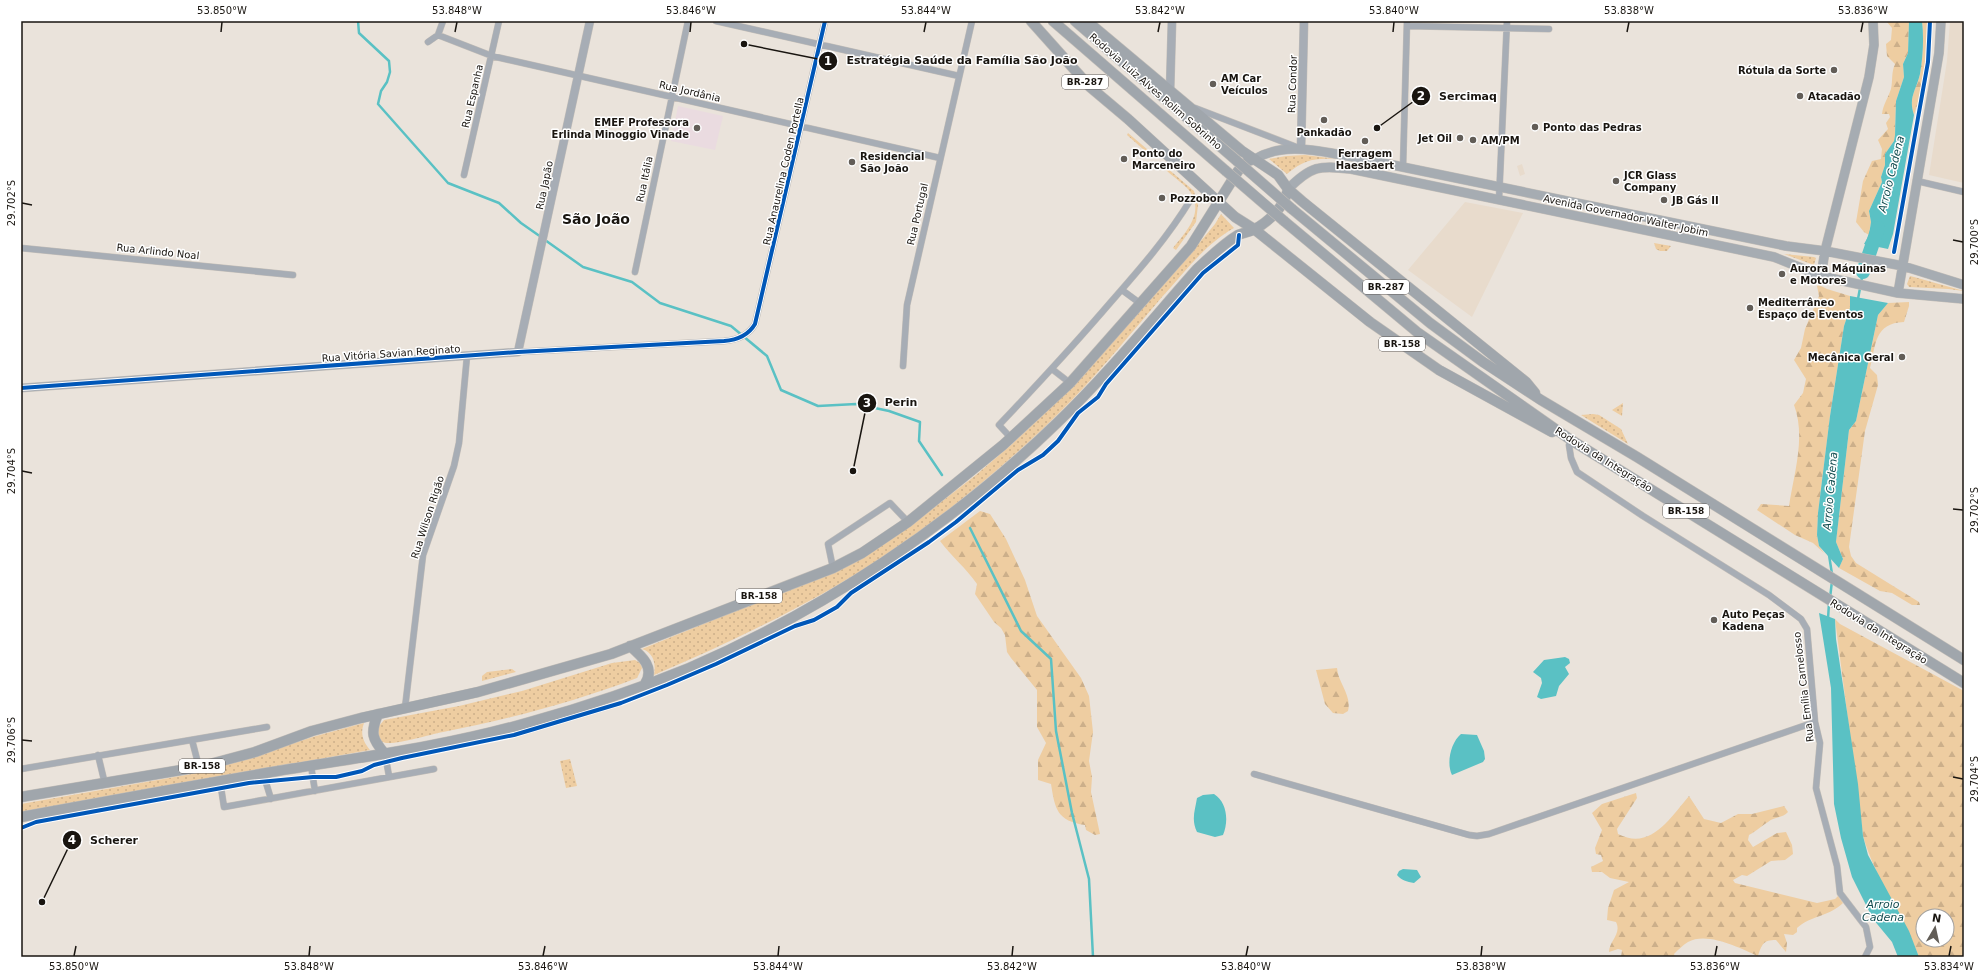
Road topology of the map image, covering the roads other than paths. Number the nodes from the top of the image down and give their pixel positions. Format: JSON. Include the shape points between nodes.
{"nodes":[{"id":1,"x":443,"y":21,"type":"edge"},
{"id":2,"x":500,"y":21,"type":"edge"},
{"id":3,"x":590,"y":21,"type":"edge"},
{"id":4,"x":688,"y":21,"type":"edge"},
{"id":5,"x":716,"y":21,"type":"edge"},
{"id":6,"x":825,"y":21,"type":"edge"},
{"id":7,"x":972,"y":21,"type":"edge"},
{"id":8,"x":1031,"y":21,"type":"edge"},
{"id":9,"x":1053,"y":21,"type":"edge"},
{"id":10,"x":1075,"y":21,"type":"edge"},
{"id":11,"x":1087,"y":21,"type":"edge"},
{"id":12,"x":1172,"y":21,"type":"edge"},
{"id":13,"x":1304,"y":21,"type":"edge"},
{"id":14,"x":1507,"y":21,"type":"edge"},
{"id":15,"x":1872,"y":21,"type":"edge"},
{"id":16,"x":1941,"y":21,"type":"edge"},
{"id":17,"x":1407,"y":23,"type":"edge"},
{"id":18,"x":1507,"y":28,"type":"junction"},
{"id":19,"x":1549,"y":29,"type":"dead end"},
{"id":20,"x":438,"y":36,"type":"junction"},
{"id":21,"x":428,"y":42,"type":"dead end"},
{"id":22,"x":820,"y":45,"type":"junction"},
{"id":23,"x":492,"y":56,"type":"junction"},
{"id":24,"x":578,"y":76,"type":"junction"},
{"id":25,"x":959,"y":76,"type":"junction"},
{"id":26,"x":1170,"y":92,"type":"junction"},
{"id":27,"x":672,"y":97,"type":"junction"},
{"id":28,"x":1188,"y":106,"type":"junction"},
{"id":29,"x":801,"y":127,"type":"junction"},
{"id":30,"x":1301,"y":148,"type":"junction"},
{"id":31,"x":940,"y":158,"type":"junction"},
{"id":32,"x":1255,"y":159,"type":"junction"},
{"id":33,"x":1403,"y":167,"type":"junction"},
{"id":34,"x":464,"y":175,"type":"dead end"},
{"id":35,"x":1917,"y":181,"type":"junction"},
{"id":36,"x":1500,"y":187,"type":"junction"},
{"id":37,"x":1288,"y":189,"type":"junction"},
{"id":38,"x":1964,"y":192,"type":"edge"},
{"id":39,"x":1191,"y":199,"type":"dead end"},
{"id":40,"x":1499,"y":199,"type":"junction"},
{"id":41,"x":1219,"y":202,"type":"junction"},
{"id":42,"x":1292,"y":209,"type":"joint"},
{"id":43,"x":1284,"y":221,"type":"joint"},
{"id":44,"x":1254,"y":229,"type":"junction"},
{"id":45,"x":21,"y":248,"type":"edge"},
{"id":46,"x":1825,"y":251,"type":"junction"},
{"id":47,"x":1899,"y":265,"type":"junction"},
{"id":48,"x":635,"y":272,"type":"dead end"},
{"id":49,"x":293,"y":275,"type":"dead end"},
{"id":50,"x":1821,"y":276,"type":"junction"},
{"id":51,"x":1964,"y":285,"type":"edge"},
{"id":52,"x":1122,"y":290,"type":"junction"},
{"id":53,"x":1898,"y":293,"type":"junction"},
{"id":54,"x":1964,"y":299,"type":"edge"},
{"id":55,"x":1141,"y":304,"type":"junction"},
{"id":56,"x":755,"y":324,"type":"joint"},
{"id":57,"x":518,"y":352,"type":"junction"},
{"id":58,"x":467,"y":356,"type":"junction"},
{"id":59,"x":903,"y":366,"type":"dead end"},
{"id":60,"x":1052,"y":369,"type":"junction"},
{"id":61,"x":1070,"y":383,"type":"junction"},
{"id":62,"x":21,"y":388,"type":"edge"},
{"id":63,"x":1541,"y":400,"type":"junction"},
{"id":64,"x":1011,"y":438,"type":"junction"},
{"id":65,"x":1568,"y":438,"type":"junction"},
{"id":66,"x":908,"y":522,"type":"junction"},
{"id":67,"x":833,"y":568,"type":"junction"},
{"id":68,"x":630,"y":646,"type":"junction"},
{"id":69,"x":1964,"y":660,"type":"edge"},
{"id":70,"x":1964,"y":683,"type":"edge"},
{"id":71,"x":645,"y":684,"type":"junction"},
{"id":72,"x":405,"y":708,"type":"junction"},
{"id":73,"x":378,"y":714,"type":"junction"},
{"id":74,"x":1815,"y":722,"type":"junction"},
{"id":75,"x":267,"y":727,"type":"dead end"},
{"id":76,"x":192,"y":740,"type":"junction"},
{"id":77,"x":385,"y":754,"type":"junction"},
{"id":78,"x":98,"y":755,"type":"junction"},
{"id":79,"x":310,"y":766,"type":"junction"},
{"id":80,"x":198,"y":767,"type":"junction"},
{"id":81,"x":434,"y":768,"type":"dead end"},
{"id":82,"x":21,"y":769,"type":"edge"},
{"id":83,"x":263,"y":773,"type":"junction"},
{"id":84,"x":1254,"y":774,"type":"dead end"},
{"id":85,"x":389,"y":776,"type":"junction"},
{"id":86,"x":220,"y":781,"type":"junction"},
{"id":87,"x":105,"y":784,"type":"junction"},
{"id":88,"x":315,"y":791,"type":"junction"},
{"id":89,"x":21,"y":797,"type":"edge"},
{"id":90,"x":271,"y":799,"type":"junction"},
{"id":91,"x":21,"y":817,"type":"edge"},
{"id":92,"x":1865,"y":957,"type":"edge"}],
"edges":[{"from":1,"to":20,"type":"street"},
{"from":2,"to":23,"type":"street","name":"Rua Espanha"},
{"from":3,"to":24,"type":"street","name":"Rua Japão"},
{"from":4,"to":27,"type":"street","name":"Rua Itália"},
{"from":5,"to":22,"type":"street"},
{"from":6,"to":22,"type":"street","name":"Rua Anaurelina Coden Portella"},
{"from":7,"to":25,"type":"street","name":"Rua Portugal"},
{"from":8,"to":41,"type":"highway","number":"BR-287","via":[[1090,87]]},
{"from":9,"to":43,"type":"highway","name":"Rodovia Luiz Alves Rolim Sobrinho","number":"BR-287","bridge":true},
{"from":10,"to":42,"type":"highway","name":"Rodovia Luiz Alves Rolim Sobrinho","number":"BR-287","bridge":true},
{"from":11,"to":26,"type":"highway"},
{"from":12,"to":26,"type":"street"},
{"from":13,"to":30,"type":"street","name":"Rua Condor"},
{"from":14,"to":18,"type":"street"},
{"from":15,"to":46,"type":"main road","via":[[1874,45],[1869,77]]},
{"from":16,"to":35,"type":"main road","via":[[1939,53]]},
{"from":17,"to":18,"type":"street"},
{"from":17,"to":33,"type":"street"},
{"from":18,"to":19,"type":"street"},
{"from":18,"to":36,"type":"street"},
{"from":20,"to":21,"type":"street"},
{"from":20,"to":23,"type":"street","name":"Rua Jordânia"},
{"from":22,"to":25,"type":"street"},
{"from":22,"to":29,"type":"street","name":"Rua Anaurelina Coden Portella"},
{"from":23,"to":24,"type":"street","name":"Rua Jordânia"},
{"from":23,"to":34,"type":"street","name":"Rua Espanha"},
{"from":24,"to":27,"type":"street","name":"Rua Jordânia"},
{"from":24,"to":57,"type":"street","name":"Rua Japão"},
{"from":25,"to":31,"type":"street","name":"Rua Portugal"},
{"from":26,"to":28,"type":"highway"},
{"from":27,"to":29,"type":"street","name":"Rua Jordânia"},
{"from":27,"to":48,"type":"street","name":"Rua Itália"},
{"from":28,"to":30,"type":"street","name":"Avenida Governador Walter Jobim"},
{"from":28,"to":32,"type":"highway"},
{"from":29,"to":31,"type":"street","name":"Rua Jordânia"},
{"from":29,"to":56,"type":"street","name":"Rua Anaurelina Coden Portella"},
{"from":30,"to":32,"type":"main road","name":"Avenida Governador Walter Jobim","via":[[1264,153]]},
{"from":30,"to":33,"type":"main road","name":"Avenida Governador Walter Jobim"},
{"from":31,"to":59,"type":"street","name":"Rua Portugal","via":[[907,305]]},
{"from":32,"to":37,"type":"highway","number":"BR-158","via":[[1278,175]]},
{"from":32,"to":41,"type":"highway","number":"BR-158","via":[[1248,161],[1238,171]]},
{"from":33,"to":36,"type":"main road","name":"Avenida Governador Walter Jobim"},
{"from":35,"to":38,"type":"street"},
{"from":35,"to":47,"type":"main road"},
{"from":36,"to":40,"type":"street"},
{"from":36,"to":46,"type":"main road","name":"Avenida Governador Walter Jobim","via":[[1793,248]]},
{"from":37,"to":40,"type":"main road","name":"Avenida Governador Walter Jobim","via":[[1301,176],[1326,166],[1351,168]]},
{"from":37,"to":44,"type":"highway","via":[[1286,200],[1277,211]]},
{"from":37,"to":63,"type":"highway","number":"BR-158","via":[[1526,382]]},
{"from":39,"to":52,"type":"street","via":[[1176,225]]},
{"from":40,"to":50,"type":"main road","name":"Avenida Governador Walter Jobim","via":[[1774,257]]},
{"from":41,"to":44,"type":"highway","number":"BR-287","via":[[1235,217]]},
{"from":41,"to":55,"type":"highway","number":"BR-158","via":[[1190,246]]},
{"from":42,"to":63,"type":"highway","name":"Rodovia da Integração","number":"BR-287","via":[[1430,323]]},
{"from":43,"to":65,"type":"highway","name":"Rodovia da Integração","number":"BR-287","via":[[1417,332]]},
{"from":44,"to":65,"type":"highway","number":"BR-158","via":[[1370,322],[1439,370],[1547,430]]},
{"from":44,"to":71,"type":"highway","number":"BR-158","via":[[1238,235],[1216,250],[1058,423],[951,513],[887,559],[816,604],[690,667]]},
{"from":45,"to":49,"type":"street","name":"Rua Arlindo Noal"},
{"from":46,"to":47,"type":"main road","name":"Avenida Governador Walter Jobim"},
{"from":46,"to":50,"type":"main road"},
{"from":47,"to":51,"type":"main road","name":"Avenida Governador Walter Jobim"},
{"from":47,"to":53,"type":"main road"},
{"from":50,"to":53,"type":"main road","name":"Avenida Governador Walter Jobim"},
{"from":52,"to":55,"type":"street"},
{"from":52,"to":60,"type":"street"},
{"from":53,"to":54,"type":"main road","name":"Avenida Governador Walter Jobim"},
{"from":55,"to":61,"type":"highway","number":"BR-158"},
{"from":56,"to":57,"type":"street","name":"Rua Vitória Savian Reginato","via":[[750,332],[724,342]]},
{"from":57,"to":58,"type":"street","name":"Rua Vitória Savian Reginato"},
{"from":58,"to":62,"type":"street","name":"Rua Vitória Savian Reginato"},
{"from":58,"to":72,"type":"street","name":"Rua Wilson Rigão","via":[[459,443],[454,466],[423,555]]},
{"from":60,"to":61,"type":"street"},
{"from":60,"to":64,"type":"street","via":[[999,425]]},
{"from":61,"to":64,"type":"highway","number":"BR-158"},
{"from":63,"to":69,"type":"highway","name":"Rodovia da Integração","number":"BR-158"},
{"from":64,"to":66,"type":"highway","number":"BR-158"},
{"from":65,"to":70,"type":"highway","name":"Rodovia da Integração","number":"BR-158"},
{"from":65,"to":74,"type":"street","name":"Rua Emília Carnelosso","via":[[1571,458],[1577,472],[1769,595],[1801,619],[1807,629]]},
{"from":66,"to":67,"type":"highway","number":"BR-158","via":[[862,553]]},
{"from":66,"to":67,"type":"street","via":[[890,504],[828,544]]},
{"from":67,"to":68,"type":"highway","number":"BR-158"},
{"from":68,"to":71,"type":"highway","via":[[646,661],[649,677]]},
{"from":68,"to":72,"type":"highway","number":"BR-158","via":[[532,678]]},
{"from":71,"to":77,"type":"highway","number":"BR-158","via":[[529,723]]},
{"from":72,"to":73,"type":"highway","number":"BR-158"},
{"from":73,"to":77,"type":"highway","via":[[374,723],[374,739]]},
{"from":73,"to":80,"type":"highway","number":"BR-158","via":[[312,731],[255,752]]},
{"from":74,"to":84,"type":"street","via":[[1477,836]]},
{"from":74,"to":92,"type":"street","name":"Rua Emília Carnelosso","via":[[1820,743],[1816,788],[1837,866],[1840,893],[1866,927],[1870,947]]},
{"from":75,"to":76,"type":"street"},
{"from":76,"to":78,"type":"street"},
{"from":76,"to":80,"type":"street"},
{"from":77,"to":79,"type":"highway","number":"BR-158"},
{"from":77,"to":85,"type":"street"},
{"from":78,"to":82,"type":"street"},
{"from":78,"to":87,"type":"street"},
{"from":79,"to":83,"type":"highway","number":"BR-158"},
{"from":79,"to":88,"type":"street"},
{"from":80,"to":87,"type":"highway","number":"BR-158"},
{"from":81,"to":85,"type":"street"},
{"from":83,"to":86,"type":"highway","number":"BR-158"},
{"from":83,"to":90,"type":"street"},
{"from":85,"to":88,"type":"street"},
{"from":86,"to":90,"type":"street","via":[[224,807]]},
{"from":86,"to":91,"type":"highway","number":"BR-158"},
{"from":87,"to":89,"type":"highway","number":"BR-158"},
{"from":88,"to":90,"type":"street"}]}
